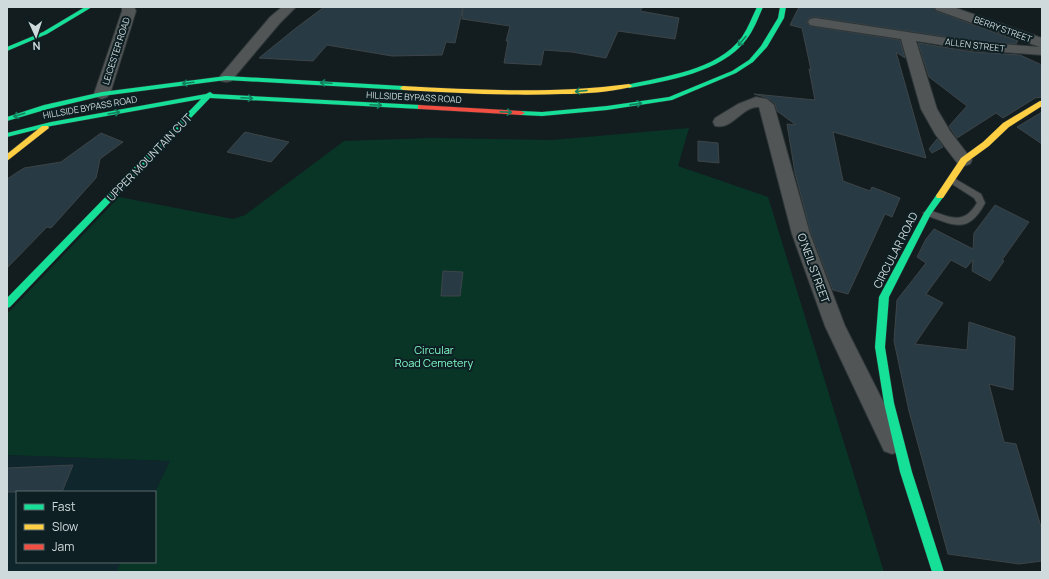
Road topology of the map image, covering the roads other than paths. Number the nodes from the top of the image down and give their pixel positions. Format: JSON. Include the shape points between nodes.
{"nodes":[{"id":1,"x":88,"y":7,"type":"edge"},
{"id":2,"x":128,"y":7,"type":"edge"},
{"id":3,"x":290,"y":7,"type":"edge"},
{"id":4,"x":760,"y":7,"type":"edge"},
{"id":5,"x":783,"y":7,"type":"edge"},
{"id":6,"x":941,"y":7,"type":"edge"},
{"id":7,"x":815,"y":22,"type":"dead end"},
{"id":8,"x":908,"y":36,"type":"junction"},
{"id":9,"x":1042,"y":43,"type":"edge"},
{"id":10,"x":7,"y":49,"type":"edge"},
{"id":11,"x":1042,"y":51,"type":"edge"},
{"id":12,"x":226,"y":78,"type":"junction"},
{"id":13,"x":102,"y":94,"type":"junction"},
{"id":14,"x":208,"y":96,"type":"junction"},
{"id":15,"x":1042,"y":103,"type":"edge"},
{"id":16,"x":7,"y":119,"type":"edge"},
{"id":17,"x":721,"y":122,"type":"dead end"},
{"id":18,"x":50,"y":124,"type":"junction"},
{"id":19,"x":7,"y":135,"type":"edge"},
{"id":20,"x":7,"y":158,"type":"edge"},
{"id":21,"x":964,"y":160,"type":"junction"},
{"id":22,"x":952,"y":180,"type":"junction"},
{"id":23,"x":928,"y":213,"type":"junction"},
{"id":24,"x":7,"y":304,"type":"edge"},
{"id":25,"x":906,"y":472,"type":"junction"},
{"id":26,"x":938,"y":572,"type":"edge"}],
"edges":[{"from":1,"to":10,"type":"main road","via":[[45,33]]},
{"from":2,"to":13,"type":"street","name":"LEICESTER ROAD","via":[[129,11]]},
{"from":3,"to":12,"type":"street","name":"UPPER MOUNTAIN CUT","via":[[275,20]]},
{"from":4,"to":12,"type":"main road","name":"HILLSIDE BYPASS ROAD","one_way":true,"via":[[744,39],[730,53],[714,63],[660,81],[605,90],[545,94]]},
{"from":14,"to":5,"type":"main road","name":"HILLSIDE BYPASS ROAD","one_way":true,"via":[[542,114],[670,99],[734,72],[752,61],[764,47],[780,18]]},
{"from":6,"to":9,"type":"street","name":"BERRY STREET"},
{"from":7,"to":8,"type":"street","name":"ALLEN STREET"},
{"from":8,"to":11,"type":"street","name":"ALLEN STREET","via":[[973,46]]},
{"from":8,"to":21,"type":"street","via":[[929,109],[943,134]]},
{"from":12,"to":13,"type":"main road","name":"HILLSIDE BYPASS ROAD","one_way":true},
{"from":12,"to":14,"type":"main road","name":"UPPER MOUNTAIN CUT"},
{"from":13,"to":16,"type":"main road","name":"HILLSIDE BYPASS ROAD","one_way":true,"via":[[52,105]]},
{"from":18,"to":14,"type":"main road","name":"HILLSIDE BYPASS ROAD","one_way":true},
{"from":14,"to":24,"type":"main road","name":"UPPER MOUNTAIN CUT"},
{"from":15,"to":21,"type":"main road","name":"CIRCULAR ROAD","via":[[1006,125]]},
{"from":17,"to":25,"type":"street","name":"O'NEIL STREET","via":[[747,105],[758,101],[766,105],[802,234],[835,326]]},
{"from":18,"to":19,"type":"main road","name":"HILLSIDE BYPASS ROAD"},
{"from":18,"to":20,"type":"main road"},
{"from":21,"to":22,"type":"main road","name":"CIRCULAR ROAD"},
{"from":22,"to":23,"type":"main road","name":"CIRCULAR ROAD"},
{"from":22,"to":23,"type":"lane","via":[[978,196],[981,203],[977,213],[969,221],[958,222]]},
{"from":23,"to":25,"type":"main road","name":"CIRCULAR ROAD","via":[[884,297],[880,347],[889,403]]},
{"from":25,"to":26,"type":"main road","name":"CIRCULAR ROAD"}]}
